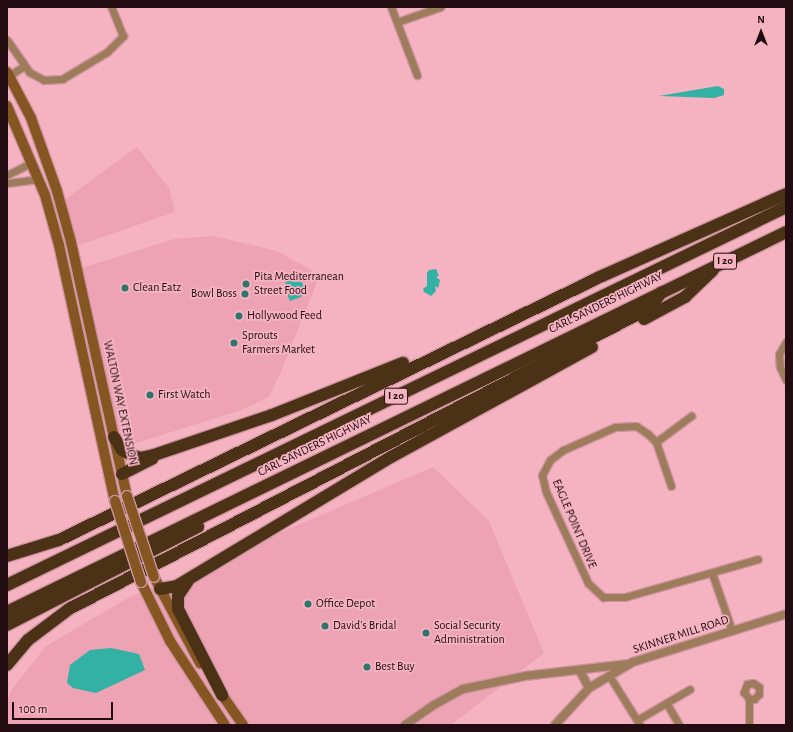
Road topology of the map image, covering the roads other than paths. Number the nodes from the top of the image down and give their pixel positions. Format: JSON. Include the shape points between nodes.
{"nodes":[{"id":1,"x":111,"y":7,"type":"edge"},
{"id":2,"x":391,"y":7,"type":"edge"},
{"id":3,"x":440,"y":7,"type":"edge"},
{"id":4,"x":397,"y":22,"type":"junction"},
{"id":5,"x":7,"y":40,"type":"edge"},
{"id":6,"x":24,"y":66,"type":"junction"},
{"id":7,"x":8,"y":74,"type":"edge"},
{"id":8,"x":417,"y":75,"type":"dead end"},
{"id":9,"x":7,"y":106,"type":"edge"},
{"id":10,"x":32,"y":162,"type":"junction"},
{"id":11,"x":7,"y":175,"type":"edge"},
{"id":12,"x":39,"y":179,"type":"junction"},
{"id":13,"x":7,"y":183,"type":"edge"},
{"id":14,"x":786,"y":194,"type":"edge"},
{"id":15,"x":786,"y":206,"type":"edge"},
{"id":16,"x":786,"y":232,"type":"edge"},
{"id":17,"x":720,"y":263,"type":"junction"},
{"id":18,"x":77,"y":266,"type":"junction"},
{"id":19,"x":64,"y":267,"type":"junction"},
{"id":20,"x":664,"y":290,"type":"junction"},
{"id":21,"x":786,"y":342,"type":"edge"},
{"id":22,"x":451,"y":348,"type":"junction"},
{"id":23,"x":786,"y":380,"type":"edge"},
{"id":24,"x":691,"y":416,"type":"dead end"},
{"id":25,"x":224,"y":431,"type":"junction"},
{"id":26,"x":114,"y":437,"type":"junction"},
{"id":27,"x":656,"y":442,"type":"junction"},
{"id":28,"x":122,"y":474,"type":"junction"},
{"id":29,"x":110,"y":484,"type":"junction"},
{"id":30,"x":267,"y":484,"type":"junction"},
{"id":31,"x":671,"y":486,"type":"dead end"},
{"id":32,"x":7,"y":556,"type":"edge"},
{"id":33,"x":758,"y":559,"type":"dead end"},
{"id":34,"x":712,"y":573,"type":"junction"},
{"id":35,"x":192,"y":577,"type":"junction"},
{"id":36,"x":142,"y":584,"type":"junction"},
{"id":37,"x":7,"y":585,"type":"edge"},
{"id":38,"x":160,"y":589,"type":"junction"},
{"id":39,"x":7,"y":612,"type":"edge"},
{"id":40,"x":786,"y":614,"type":"edge"},
{"id":41,"x":7,"y":625,"type":"edge"},
{"id":42,"x":732,"y":631,"type":"junction"},
{"id":43,"x":633,"y":662,"type":"junction"},
{"id":44,"x":7,"y":665,"type":"edge"},
{"id":45,"x":580,"y":671,"type":"junction"},
{"id":46,"x":610,"y":677,"type":"junction"},
{"id":47,"x":590,"y":688,"type":"junction"},
{"id":48,"x":690,"y":688,"type":"dead end"},
{"id":49,"x":222,"y":695,"type":"junction"},
{"id":50,"x":749,"y":699,"type":"dead end"},
{"id":51,"x":667,"y":704,"type":"junction"},
{"id":52,"x":638,"y":722,"type":"edge"},
{"id":53,"x":225,"y":725,"type":"edge"},
{"id":54,"x":243,"y":725,"type":"edge"},
{"id":55,"x":405,"y":725,"type":"edge"},
{"id":56,"x":555,"y":725,"type":"edge"},
{"id":57,"x":679,"y":725,"type":"edge"},
{"id":58,"x":749,"y":725,"type":"edge"}],
"edges":[{"from":1,"to":6,"type":"street","via":[[123,36],[107,52],[62,79],[44,80],[29,72]]},
{"from":2,"to":4,"type":"street"},
{"from":3,"to":4,"type":"street"},
{"from":4,"to":8,"type":"street"},
{"from":5,"to":6,"type":"street"},
{"from":6,"to":7,"type":"street"},
{"from":7,"to":18,"type":"main road","name":"WALTON WAY EXTENSION","via":[[31,118],[50,166]]},
{"from":9,"to":10,"type":"main road"},
{"from":10,"to":11,"type":"street"},
{"from":10,"to":12,"type":"main road"},
{"from":12,"to":13,"type":"street"},
{"from":12,"to":19,"type":"main road"},
{"from":14,"to":22,"type":"highway","via":[[602,276]]},
{"from":15,"to":37,"type":"highway","name":"CARL SANDERS HIGHWAY","number":"I 20"},
{"from":16,"to":17,"type":"highway","name":"CARL SANDERS HIGHWAY","number":"I 20"},
{"from":17,"to":20,"type":"highway","name":"CARL SANDERS HIGHWAY","number":"I 20"},
{"from":17,"to":35,"type":"highway","via":[[685,297],[391,458]]},
{"from":18,"to":19,"type":"main road"},
{"from":18,"to":26,"type":"main road","name":"WALTON WAY EXTENSION"},
{"from":19,"to":29,"type":"main road"},
{"from":20,"to":30,"type":"highway","name":"CARL SANDERS HIGHWAY","number":"I 20"},
{"from":20,"to":44,"type":"highway","via":[[650,308],[69,609],[28,640]]},
{"from":21,"to":23,"type":"street","via":[[779,354],[780,367]]},
{"from":22,"to":25,"type":"highway","via":[[430,351],[272,415]]},
{"from":22,"to":32,"type":"highway","via":[[66,536]]},
{"from":24,"to":27,"type":"street"},
{"from":25,"to":26,"type":"highway","via":[[140,458],[122,450]]},
{"from":25,"to":28,"type":"highway"},
{"from":26,"to":28,"type":"main road","name":"WALTON WAY EXTENSION"},
{"from":27,"to":31,"type":"street"},
{"from":27,"to":34,"type":"street","name":"EAGLE POINT DRIVE","via":[[636,426],[615,427],[563,450],[544,468],[542,475],[546,492],[588,583],[603,597],[625,597]]},
{"from":28,"to":29,"type":"main road"},
{"from":28,"to":38,"type":"main road","name":"WALTON WAY EXTENSION","bridge":true,"via":[[127,496]]},
{"from":29,"to":36,"type":"main road","bridge":true},
{"from":30,"to":39,"type":"highway","name":"CARL SANDERS HIGHWAY","number":"I 20"},
{"from":30,"to":41,"type":"highway","via":[[229,511]]},
{"from":33,"to":34,"type":"street","name":"EAGLE POINT DRIVE"},
{"from":34,"to":42,"type":"street"},
{"from":35,"to":38,"type":"highway","via":[[177,586]]},
{"from":35,"to":49,"type":"highway","via":[[180,590],[178,609]]},
{"from":36,"to":38,"type":"main road"},
{"from":36,"to":53,"type":"main road","via":[[170,640]]},
{"from":38,"to":49,"type":"main road","name":"WALTON WAY EXTENSION","via":[[182,634]]},
{"from":40,"to":42,"type":"street","name":"SKINNER MILL ROAD"},
{"from":42,"to":43,"type":"street","name":"SKINNER MILL ROAD"},
{"from":43,"to":45,"type":"street"},
{"from":43,"to":46,"type":"street","name":"SKINNER MILL ROAD"},
{"from":45,"to":47,"type":"street"},
{"from":45,"to":55,"type":"street","via":[[525,676],[464,689]]},
{"from":46,"to":47,"type":"street","name":"SKINNER MILL ROAD"},
{"from":46,"to":52,"type":"street"},
{"from":47,"to":56,"type":"street","name":"SKINNER MILL ROAD"},
{"from":48,"to":51,"type":"street"},
{"from":49,"to":54,"type":"main road","name":"WALTON WAY EXTENSION"},
{"from":50,"to":58,"type":"street"},
{"from":51,"to":52,"type":"street"},
{"from":51,"to":57,"type":"street"}]}
